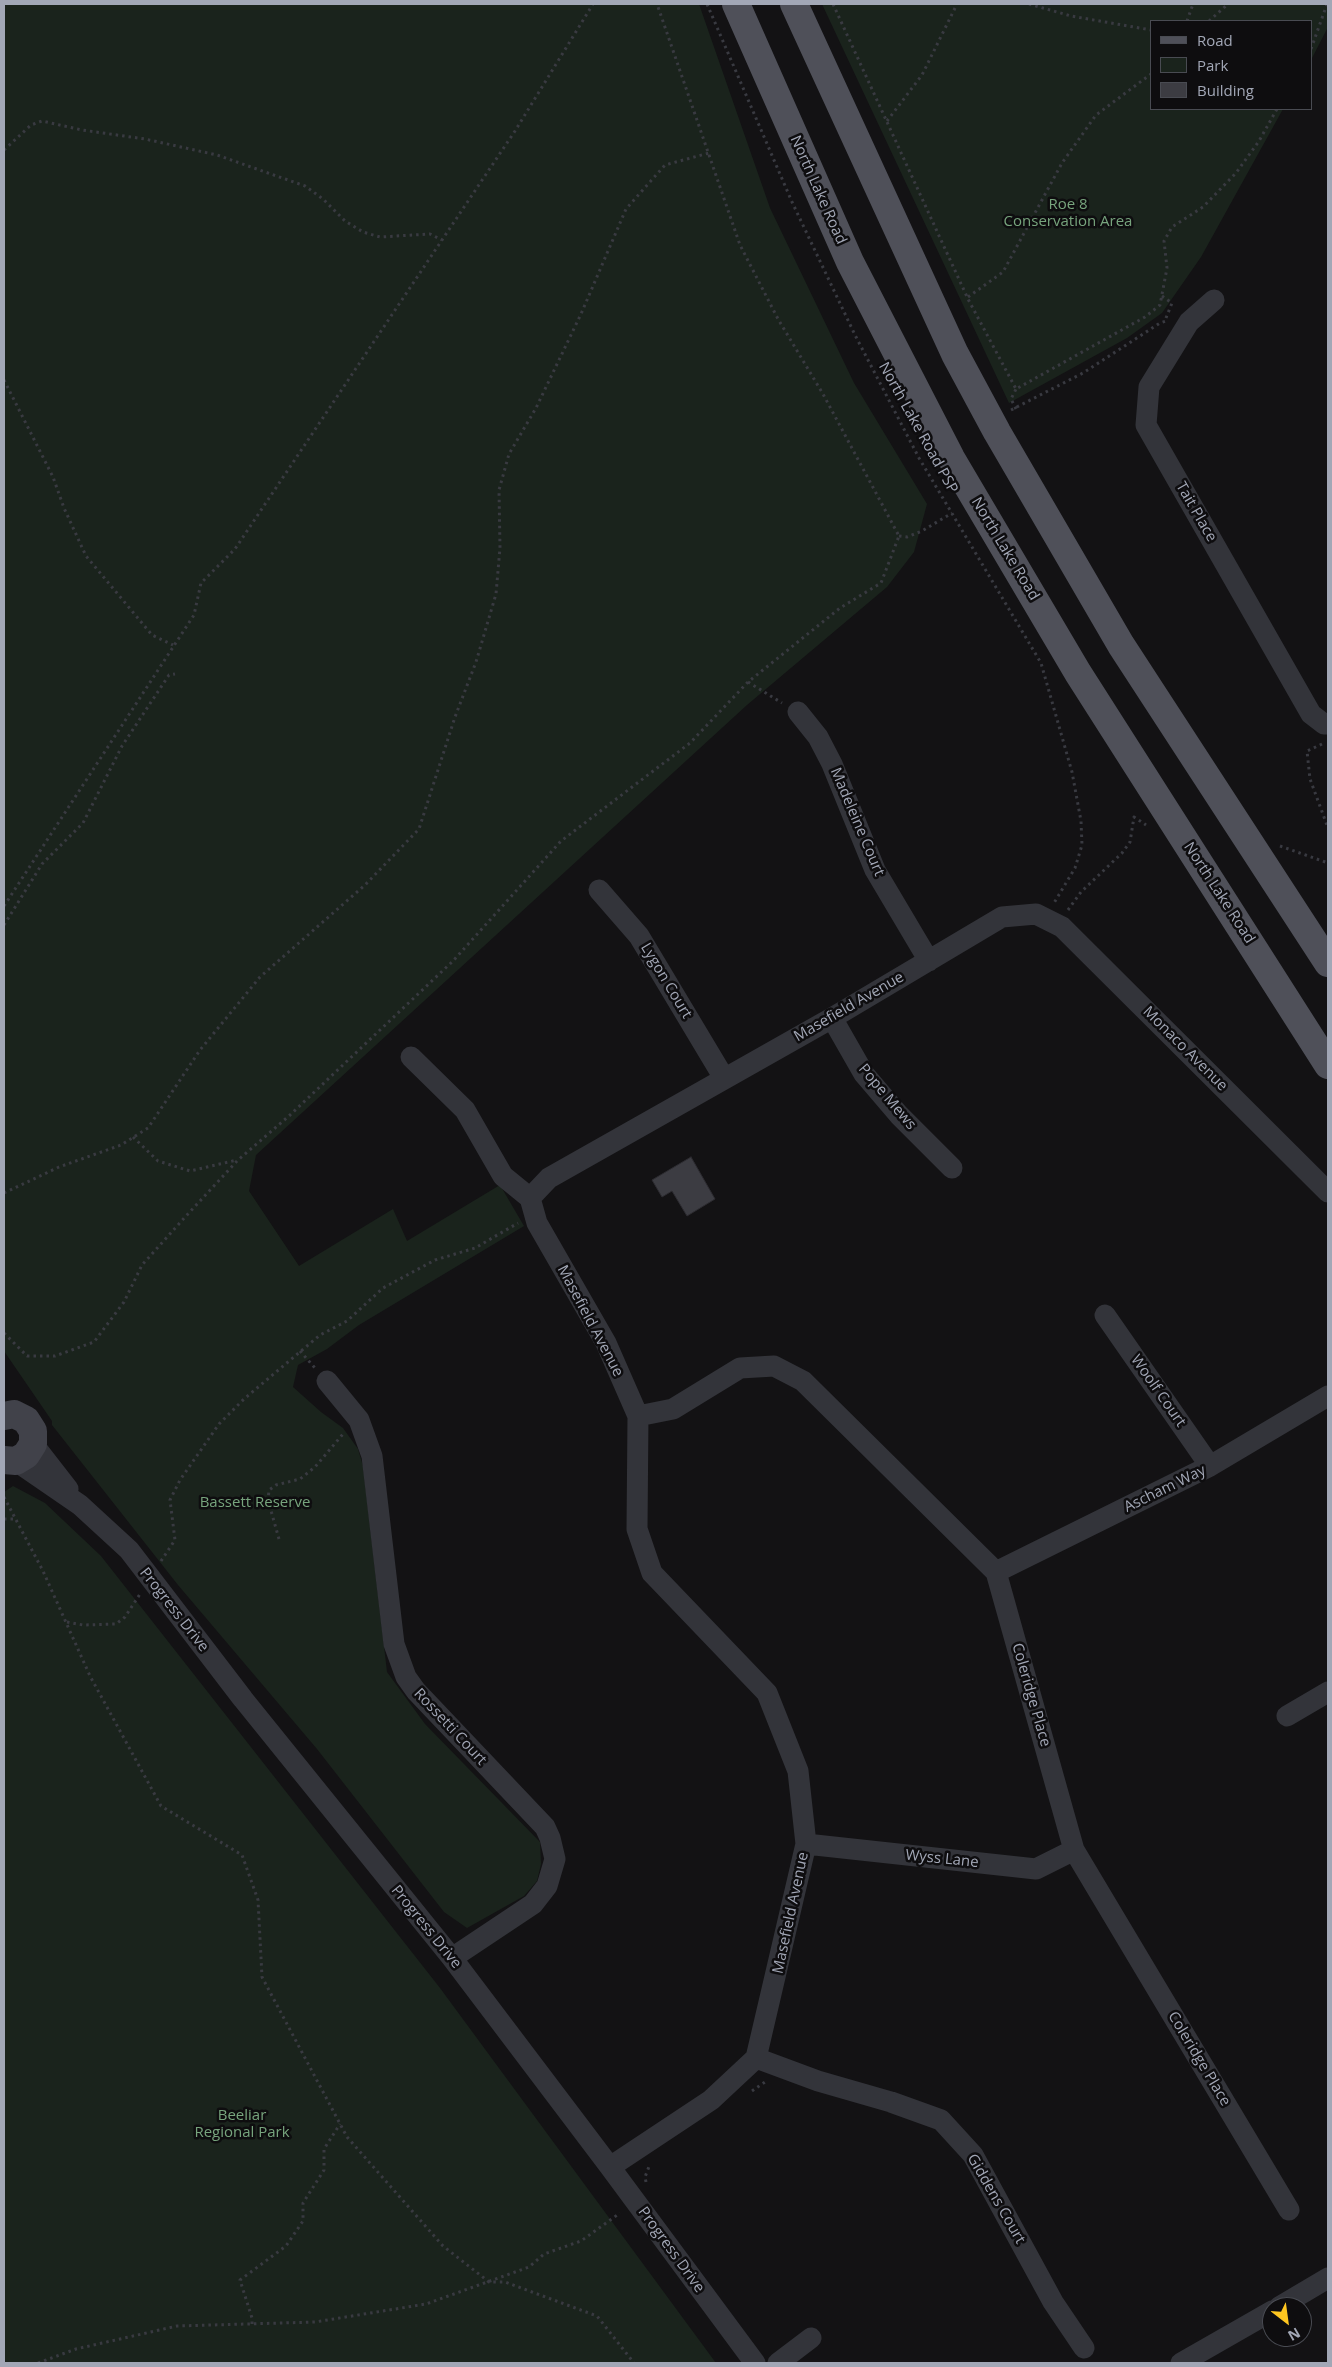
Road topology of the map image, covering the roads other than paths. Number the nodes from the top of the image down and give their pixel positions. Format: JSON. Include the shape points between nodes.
{"nodes":[{"id":1,"x":736,"y":4,"type":"edge"},
{"id":2,"x":794,"y":4,"type":"edge"},
{"id":3,"x":1214,"y":300,"type":"dead end"},
{"id":4,"x":798,"y":712,"type":"road end"},
{"id":5,"x":1327,"y":730,"type":"edge"},
{"id":6,"x":599,"y":890,"type":"dead end"},
{"id":7,"x":1046,"y":919,"type":"joint"},
{"id":8,"x":929,"y":960,"type":"junction"},
{"id":9,"x":1328,"y":963,"type":"edge"},
{"id":10,"x":832,"y":1018,"type":"junction"},
{"id":11,"x":412,"y":1057,"type":"dead end"},
{"id":12,"x":1328,"y":1065,"type":"edge"},
{"id":13,"x":724,"y":1078,"type":"junction"},
{"id":14,"x":952,"y":1168,"type":"dead end"},
{"id":15,"x":1328,"y":1192,"type":"edge"},
{"id":16,"x":532,"y":1206,"type":"junction"},
{"id":17,"x":1105,"y":1315,"type":"dead end"},
{"id":18,"x":327,"y":1381,"type":"dead end"},
{"id":19,"x":1328,"y":1396,"type":"edge"},
{"id":20,"x":7,"y":1409,"type":"edge"},
{"id":21,"x":638,"y":1416,"type":"junction"},
{"id":22,"x":12,"y":1457,"type":"edge"},
{"id":23,"x":1210,"y":1466,"type":"junction"},
{"id":24,"x":996,"y":1572,"type":"junction"},
{"id":25,"x":1328,"y":1692,"type":"edge"},
{"id":26,"x":1287,"y":1716,"type":"dead end"},
{"id":27,"x":806,"y":1844,"type":"junction"},
{"id":28,"x":1074,"y":1850,"type":"junction"},
{"id":29,"x":452,"y":1958,"type":"junction"},
{"id":30,"x":756,"y":2058,"type":"junction"},
{"id":31,"x":610,"y":2167,"type":"junction"},
{"id":32,"x":1289,"y":2210,"type":"dead end"},
{"id":33,"x":1328,"y":2278,"type":"edge"},
{"id":34,"x":1296,"y":2297,"type":"edge"},
{"id":35,"x":1262,"y":2317,"type":"edge"},
{"id":36,"x":811,"y":2338,"type":"dead end"},
{"id":37,"x":1084,"y":2348,"type":"dead end"},
{"id":38,"x":755,"y":2363,"type":"edge"},
{"id":39,"x":778,"y":2363,"type":"edge"},
{"id":40,"x":1182,"y":2363,"type":"edge"}],
"edges":[{"from":1,"to":12,"type":"main road","name":"North Lake Road","via":[[850,262],[951,458],[1078,673]]},
{"from":2,"to":9,"type":"main road","via":[[955,354],[997,432],[1121,645]]},
{"from":3,"to":5,"type":"street","name":"Tait Place","via":[[1189,322],[1174,326],[1149,387],[1146,425],[1311,714]]},
{"from":4,"to":8,"type":"street","name":"Madeleine Court","via":[[818,737],[875,870]]},
{"from":6,"to":13,"type":"street","name":"Lygon Court","via":[[639,936]]},
{"from":7,"to":8,"type":"street","name":"Masefield Avenue","via":[[1002,917]]},
{"from":7,"to":15,"type":"street","name":"Monaco Avenue"},
{"from":8,"to":10,"type":"street","name":"Masefield Avenue"},
{"from":10,"to":13,"type":"street","name":"Masefield Avenue"},
{"from":10,"to":14,"type":"street","name":"Pope Mews","via":[[864,1074]]},
{"from":11,"to":16,"type":"street","via":[[465,1110],[503,1176]]},
{"from":13,"to":16,"type":"street","name":"Masefield Avenue","via":[[549,1178]]},
{"from":16,"to":21,"type":"street","name":"Masefield Avenue","via":[[537,1223],[606,1343]]},
{"from":17,"to":23,"type":"street","name":"Woolf Court"},
{"from":18,"to":29,"type":"street","name":"Rossetti Court","via":[[356,1418],[372,1456],[394,1644],[399,1662],[416,1691],[545,1828],[555,1860],[547,1886],[533,1904]]},
{"from":19,"to":23,"type":"street","name":"Ascham Way"},
{"from":20,"to":22,"type":"street","via":[[26,1420],[33,1431]]},
{"from":21,"to":24,"type":"street","name":"Coleridge Place","via":[[673,1409],[740,1368],[774,1366],[803,1381]]},
{"from":21,"to":27,"type":"street","name":"Masefield Avenue","via":[[637,1529],[652,1573],[767,1693],[798,1771]]},
{"from":22,"to":29,"type":"street","name":"Progress Drive","via":[[80,1505],[128,1550],[243,1699]]},
{"from":23,"to":24,"type":"street","name":"Ascham Way"},
{"from":24,"to":28,"type":"street","name":"Coleridge Place"},
{"from":25,"to":26,"type":"street"},
{"from":27,"to":28,"type":"street","name":"Wyss Lane","via":[[1036,1869]]},
{"from":27,"to":30,"type":"street","name":"Masefield Avenue"},
{"from":28,"to":32,"type":"street","name":"Coleridge Place"},
{"from":29,"to":31,"type":"street","name":"Progress Drive"},
{"from":30,"to":31,"type":"street","via":[[711,2100]]},
{"from":30,"to":37,"type":"street","name":"Giddens Court","via":[[941,2120],[973,2155],[1053,2302]]},
{"from":31,"to":38,"type":"street","name":"Progress Drive"},
{"from":33,"to":34,"type":"street"},
{"from":35,"to":40,"type":"street"},
{"from":36,"to":39,"type":"street"}]}
